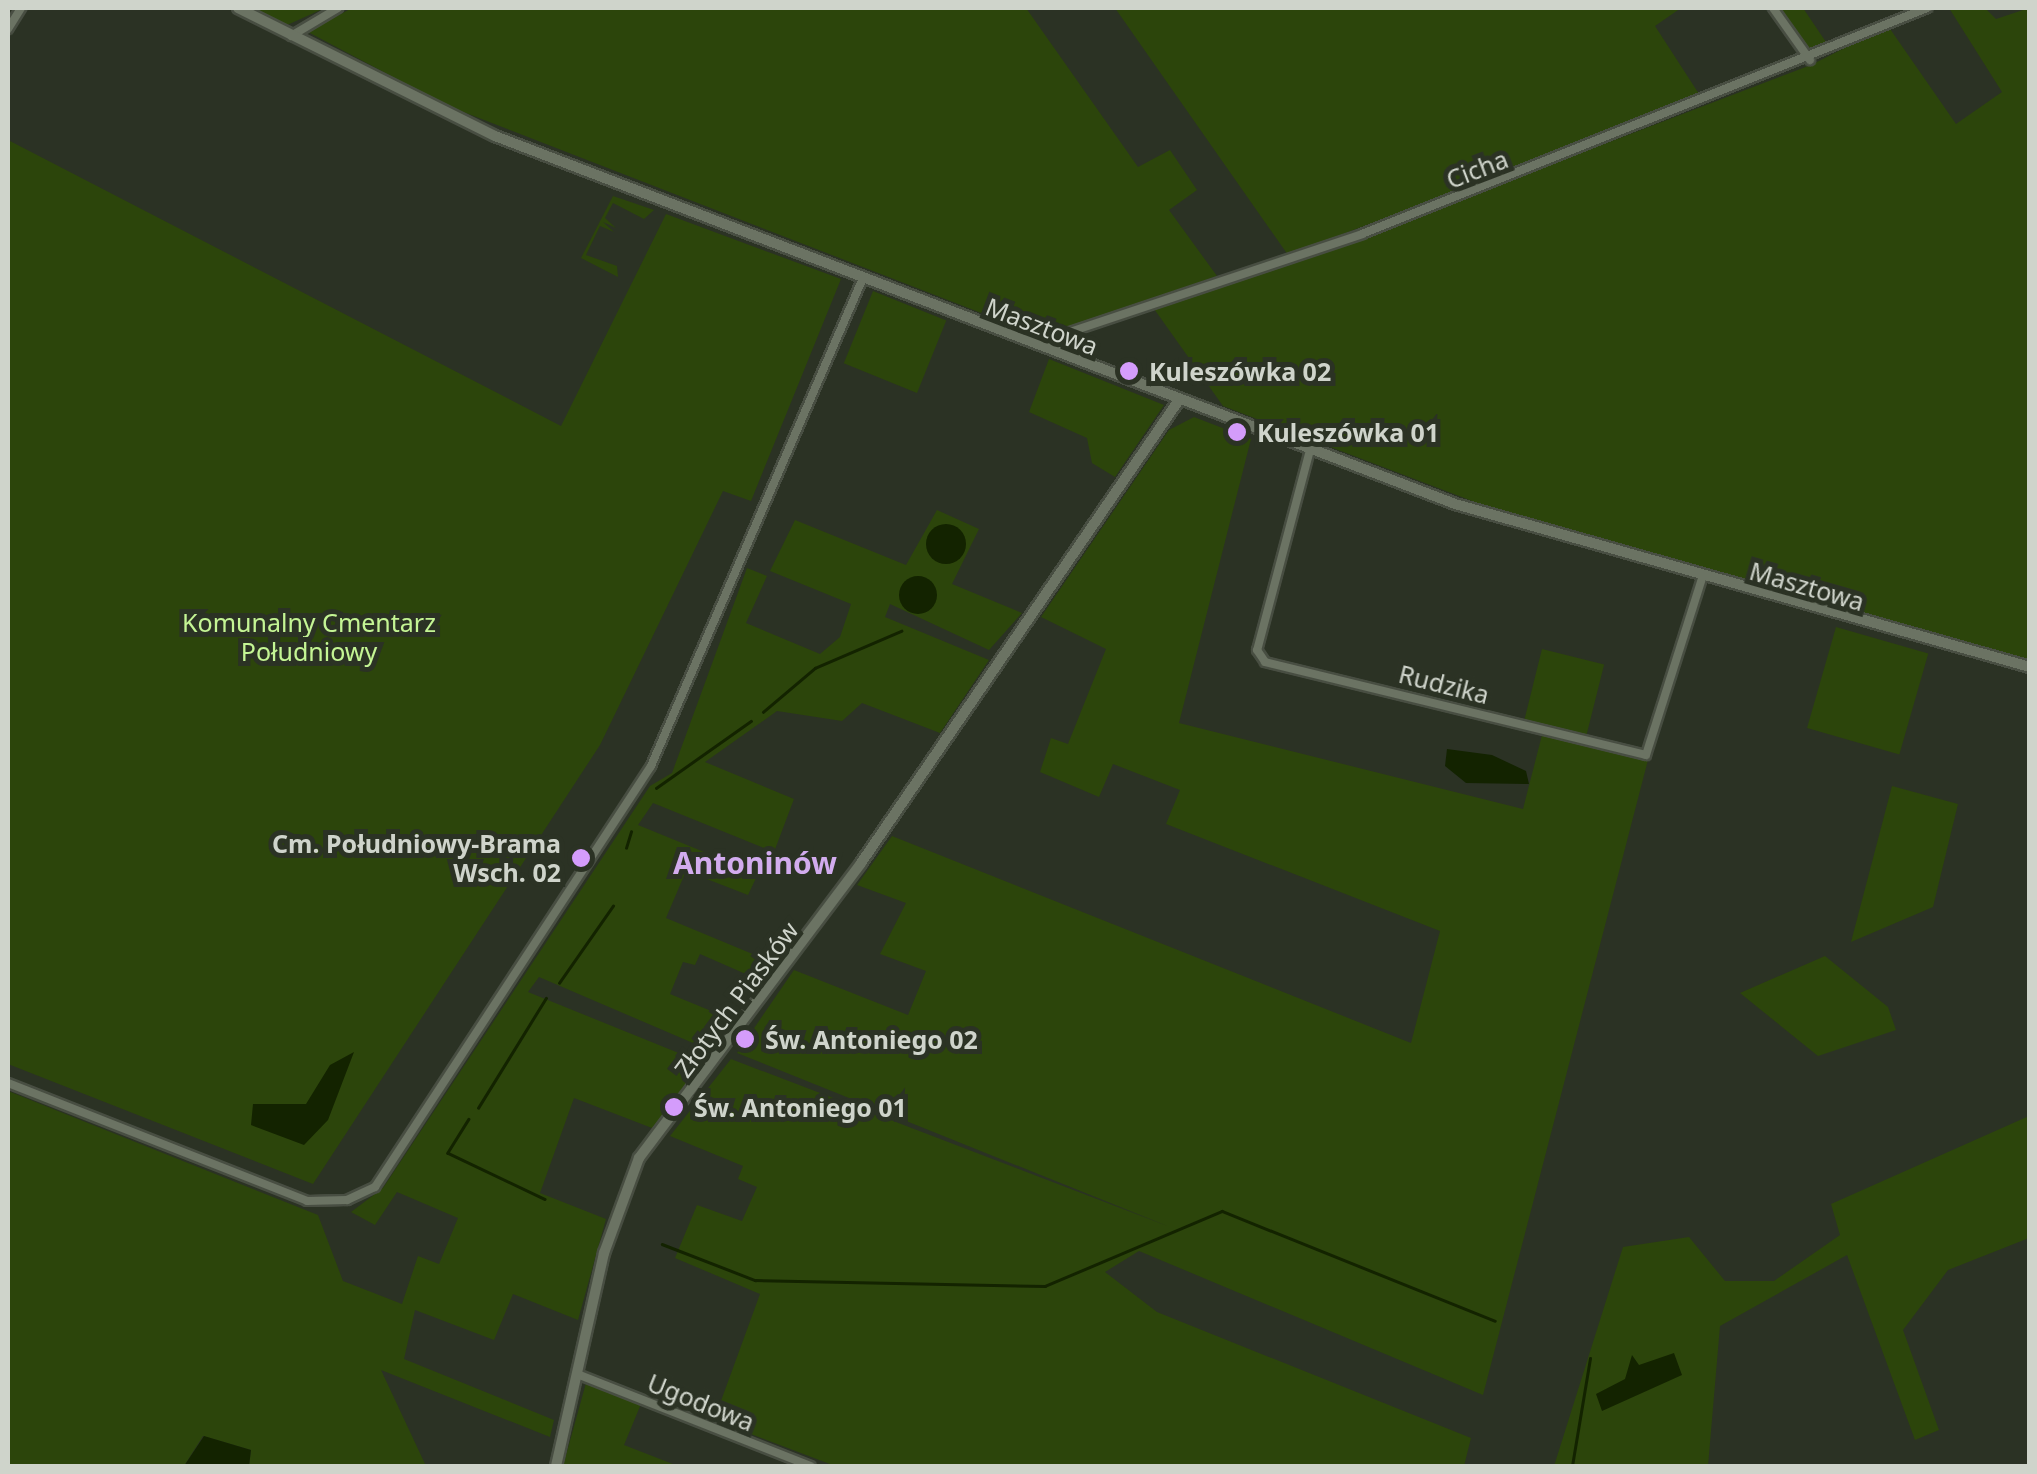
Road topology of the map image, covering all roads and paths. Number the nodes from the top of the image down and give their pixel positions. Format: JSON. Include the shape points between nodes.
{"nodes":[{"id":1,"x":21,"y":8,"type":"edge"},
{"id":2,"x":238,"y":8,"type":"edge"},
{"id":3,"x":338,"y":8,"type":"edge"},
{"id":4,"x":1773,"y":8,"type":"edge"},
{"id":5,"x":1926,"y":8,"type":"edge"},
{"id":6,"x":8,"y":28,"type":"edge"},
{"id":7,"x":291,"y":36,"type":"junction"},
{"id":8,"x":1810,"y":60,"type":"junction"},
{"id":9,"x":863,"y":278,"type":"junction"},
{"id":10,"x":1033,"y":344,"type":"junction"},
{"id":11,"x":1180,"y":400,"type":"junction"},
{"id":12,"x":1310,"y":450,"type":"junction"},
{"id":13,"x":1702,"y":578,"type":"junction"},
{"id":14,"x":2030,"y":667,"type":"edge"},
{"id":15,"x":8,"y":1083,"type":"edge"},
{"id":16,"x":577,"y":1374,"type":"junction"},
{"id":17,"x":556,"y":1466,"type":"edge"},
{"id":18,"x":811,"y":1466,"type":"edge"}],
"edges":[{"from":1,"to":6,"type":"street"},
{"from":2,"to":7,"type":"street","name":"Masztowa"},
{"from":3,"to":7,"type":"street"},
{"from":4,"to":8,"type":"street"},
{"from":5,"to":8,"type":"street","name":"Cicha"},
{"from":7,"to":9,"type":"street","name":"Masztowa","via":[[457,120]]},
{"from":8,"to":10,"type":"street","name":"Cicha","via":[[1362,234]]},
{"from":9,"to":10,"type":"street","name":"Masztowa"},
{"from":9,"to":15,"type":"street","via":[[650,766],[375,1187],[347,1200],[307,1201]]},
{"from":10,"to":11,"type":"street","name":"Masztowa"},
{"from":11,"to":12,"type":"street","name":"Masztowa"},
{"from":11,"to":16,"type":"street","name":"Złotych Piasków","via":[[871,849],[639,1158],[604,1254]]},
{"from":12,"to":13,"type":"street","name":"Masztowa"},
{"from":12,"to":13,"type":"street","name":"Rudzika","via":[[1257,650],[1265,662],[1646,755]]},
{"from":13,"to":14,"type":"street","name":"Masztowa"},
{"from":16,"to":17,"type":"street","name":"Złotych Piasków"},
{"from":16,"to":18,"type":"street","name":"Ugodowa"}]}
